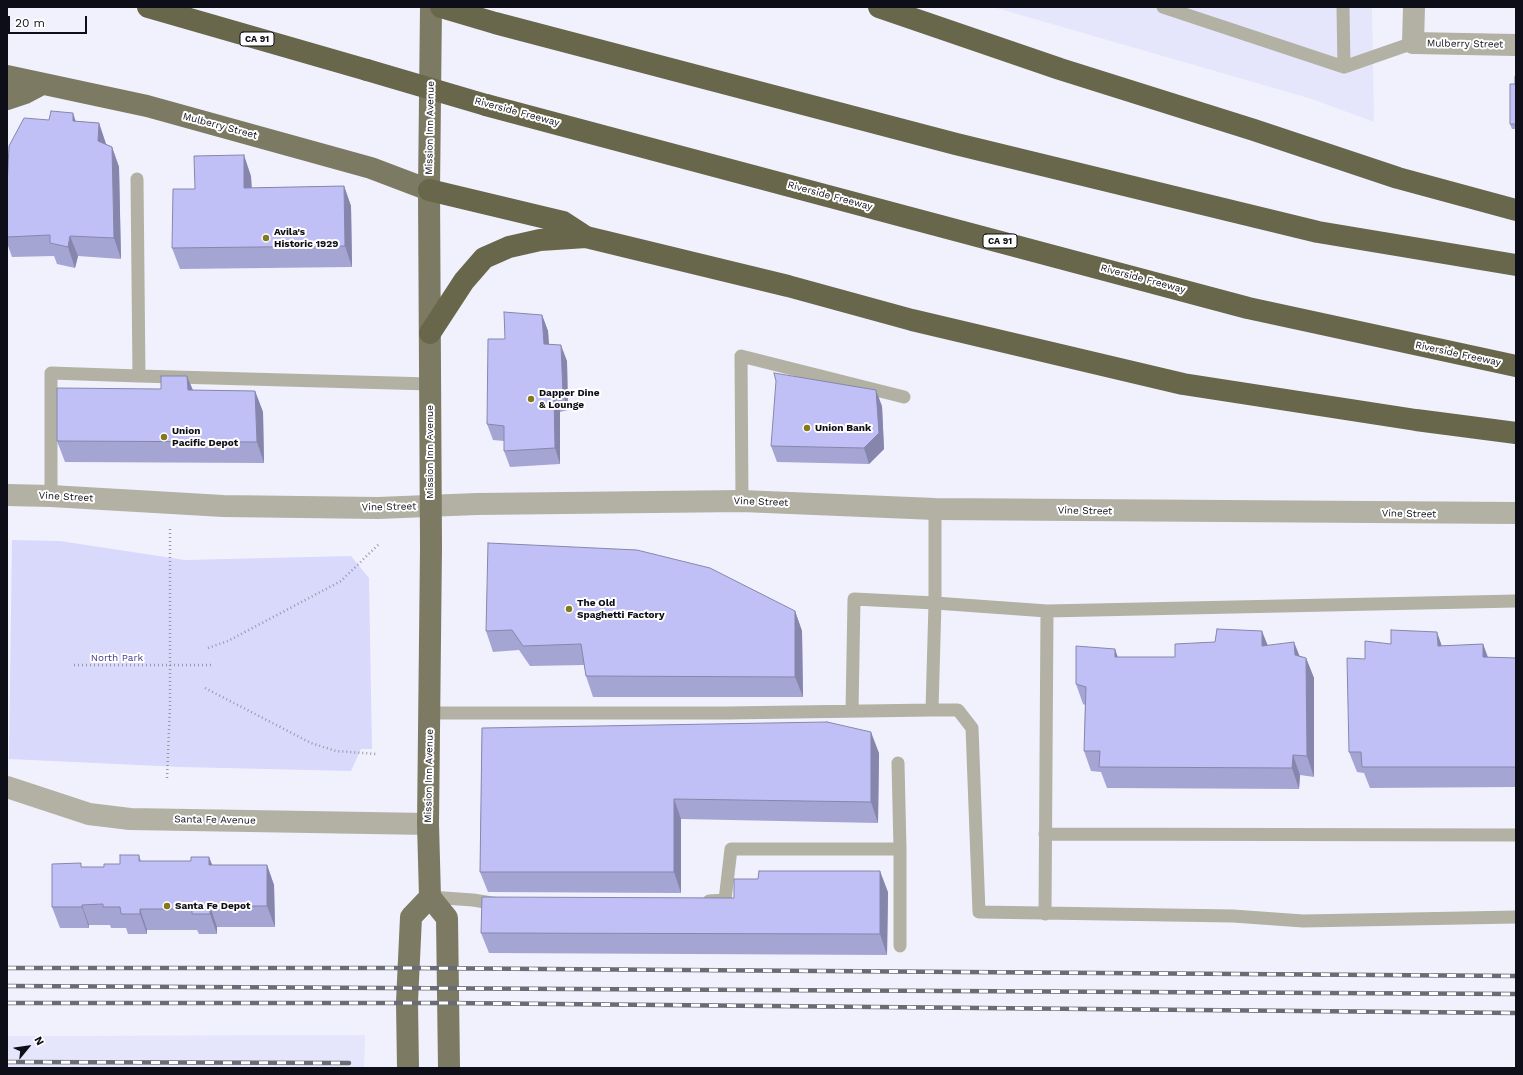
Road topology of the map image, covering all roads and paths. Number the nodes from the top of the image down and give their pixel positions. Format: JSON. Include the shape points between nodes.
{"nodes":[{"id":1,"x":148,"y":7,"type":"edge"},
{"id":2,"x":431,"y":7,"type":"edge"},
{"id":3,"x":441,"y":7,"type":"edge"},
{"id":4,"x":878,"y":7,"type":"edge"},
{"id":5,"x":1163,"y":7,"type":"edge"},
{"id":6,"x":1343,"y":7,"type":"edge"},
{"id":7,"x":1414,"y":7,"type":"edge"},
{"id":8,"x":1413,"y":43,"type":"junction"},
{"id":9,"x":1516,"y":44,"type":"edge"},
{"id":10,"x":1344,"y":67,"type":"junction"},
{"id":11,"x":7,"y":76,"type":"edge"},
{"id":12,"x":42,"y":84,"type":"junction"},
{"id":13,"x":7,"y":99,"type":"edge"},
{"id":14,"x":137,"y":179,"type":"dead end"},
{"id":15,"x":429,"y":190,"type":"junction"},
{"id":16,"x":1516,"y":210,"type":"edge"},
{"id":17,"x":586,"y":237,"type":"junction"},
{"id":18,"x":1516,"y":265,"type":"edge"},
{"id":19,"x":430,"y":333,"type":"junction"},
{"id":20,"x":1516,"y":366,"type":"edge"},
{"id":21,"x":139,"y":376,"type":"junction"},
{"id":22,"x":430,"y":384,"type":"junction"},
{"id":23,"x":904,"y":397,"type":"dead end"},
{"id":24,"x":1516,"y":433,"type":"edge"},
{"id":25,"x":7,"y":495,"type":"edge"},
{"id":26,"x":51,"y":496,"type":"junction"},
{"id":27,"x":742,"y":501,"type":"junction"},
{"id":28,"x":168,"y":502,"type":"junction"},
{"id":29,"x":430,"y":505,"type":"junction"},
{"id":30,"x":934,"y":509,"type":"junction"},
{"id":31,"x":1516,"y":513,"type":"edge"},
{"id":32,"x":380,"y":543,"type":"dead end"},
{"id":33,"x":1516,"y":601,"type":"edge"},
{"id":34,"x":936,"y":603,"type":"junction"},
{"id":35,"x":1047,"y":611,"type":"junction"},
{"id":36,"x":208,"y":648,"type":"dead end"},
{"id":37,"x":212,"y":665,"type":"dead end"},
{"id":38,"x":74,"y":666,"type":"dead end"},
{"id":39,"x":170,"y":666,"type":"junction"},
{"id":40,"x":205,"y":688,"type":"dead end"},
{"id":41,"x":932,"y":710,"type":"junction"},
{"id":42,"x":852,"y":711,"type":"junction"},
{"id":43,"x":430,"y":713,"type":"junction"},
{"id":44,"x":376,"y":754,"type":"dead end"},
{"id":45,"x":898,"y":763,"type":"dead end"},
{"id":46,"x":167,"y":778,"type":"dead end"},
{"id":47,"x":7,"y":787,"type":"edge"},
{"id":48,"x":428,"y":824,"type":"junction"},
{"id":49,"x":1045,"y":834,"type":"junction"},
{"id":50,"x":1516,"y":835,"type":"edge"},
{"id":51,"x":900,"y":849,"type":"junction"},
{"id":52,"x":430,"y":897,"type":"junction"},
{"id":53,"x":694,"y":901,"type":"edge"},
{"id":54,"x":513,"y":904,"type":"edge"},
{"id":55,"x":1044,"y":914,"type":"junction"},
{"id":56,"x":1516,"y":917,"type":"edge"},
{"id":57,"x":900,"y":946,"type":"dead end"},
{"id":58,"x":408,"y":1068,"type":"edge"},
{"id":59,"x":448,"y":1068,"type":"edge"}],
"edges":[{"from":1,"to":20,"type":"highway","name":"Riverside Freeway","number":"CA 91","bridge":true,"via":[[486,105],[1248,308]]},
{"from":2,"to":15,"type":"main road","name":"Mission Inn Avenue"},
{"from":3,"to":18,"type":"highway","via":[[956,144],[1310,230]]},
{"from":4,"to":16,"type":"highway","via":[[1060,69],[1398,178]]},
{"from":5,"to":10,"type":"lane"},
{"from":6,"to":10,"type":"lane"},
{"from":7,"to":8,"type":"street"},
{"from":8,"to":9,"type":"street","name":"Mulberry Street"},
{"from":8,"to":10,"type":"lane"},
{"from":11,"to":12,"type":"main road","name":"Mulberry Street"},
{"from":12,"to":13,"type":"main road"},
{"from":12,"to":15,"type":"main road","name":"Mulberry Street","via":[[147,106],[371,168]]},
{"from":14,"to":21,"type":"lane"},
{"from":15,"to":17,"type":"highway","via":[[563,222]]},
{"from":15,"to":19,"type":"main road","name":"Mission Inn Avenue"},
{"from":17,"to":19,"type":"highway","via":[[540,240],[509,247],[484,258],[464,280]]},
{"from":17,"to":24,"type":"highway","via":[[788,286],[912,320],[1183,384]]},
{"from":19,"to":22,"type":"main road","name":"Mission Inn Avenue"},
{"from":21,"to":22,"type":"lane"},
{"from":21,"to":26,"type":"lane","via":[[50,373]]},
{"from":22,"to":29,"type":"main road","name":"Mission Inn Avenue"},
{"from":23,"to":27,"type":"lane","via":[[741,356]]},
{"from":25,"to":26,"type":"street","name":"Vine Street"},
{"from":26,"to":28,"type":"street","name":"Vine Street"},
{"from":27,"to":29,"type":"street","name":"Vine Street"},
{"from":27,"to":30,"type":"street","name":"Vine Street"},
{"from":28,"to":29,"type":"street","name":"Vine Street","via":[[223,506],[378,508]]},
{"from":28,"to":39,"type":"path","via":[[171,539]]},
{"from":29,"to":43,"type":"main road","name":"Mission Inn Avenue"},
{"from":30,"to":31,"type":"street","name":"Vine Street"},
{"from":30,"to":34,"type":"lane"},
{"from":32,"to":36,"type":"path","via":[[341,581],[228,641]]},
{"from":33,"to":35,"type":"lane"},
{"from":34,"to":35,"type":"lane"},
{"from":34,"to":41,"type":"lane"},
{"from":34,"to":42,"type":"lane","via":[[854,599]]},
{"from":35,"to":49,"type":"lane"},
{"from":37,"to":39,"type":"path"},
{"from":38,"to":39,"type":"path"},
{"from":39,"to":46,"type":"path"},
{"from":40,"to":44,"type":"path","via":[[310,743],[336,751]]},
{"from":41,"to":42,"type":"lane"},
{"from":41,"to":55,"type":"lane","via":[[958,710],[972,728],[979,912]]},
{"from":42,"to":43,"type":"lane"},
{"from":43,"to":48,"type":"main road","name":"Mission Inn Avenue"},
{"from":45,"to":51,"type":"lane"},
{"from":47,"to":48,"type":"street","name":"Santa Fe Avenue","via":[[89,814],[130,819]]},
{"from":48,"to":52,"type":"main road","name":"Mission Inn Avenue"},
{"from":49,"to":50,"type":"lane"},
{"from":49,"to":55,"type":"lane"},
{"from":51,"to":53,"type":"lane","via":[[731,849],[725,900]]},
{"from":51,"to":57,"type":"lane"},
{"from":52,"to":54,"type":"lane"},
{"from":52,"to":58,"type":"main road","via":[[411,916],[407,1002]]},
{"from":52,"to":59,"type":"main road","via":[[447,918]]},
{"from":55,"to":56,"type":"lane","via":[[1233,916],[1303,920]]}]}
